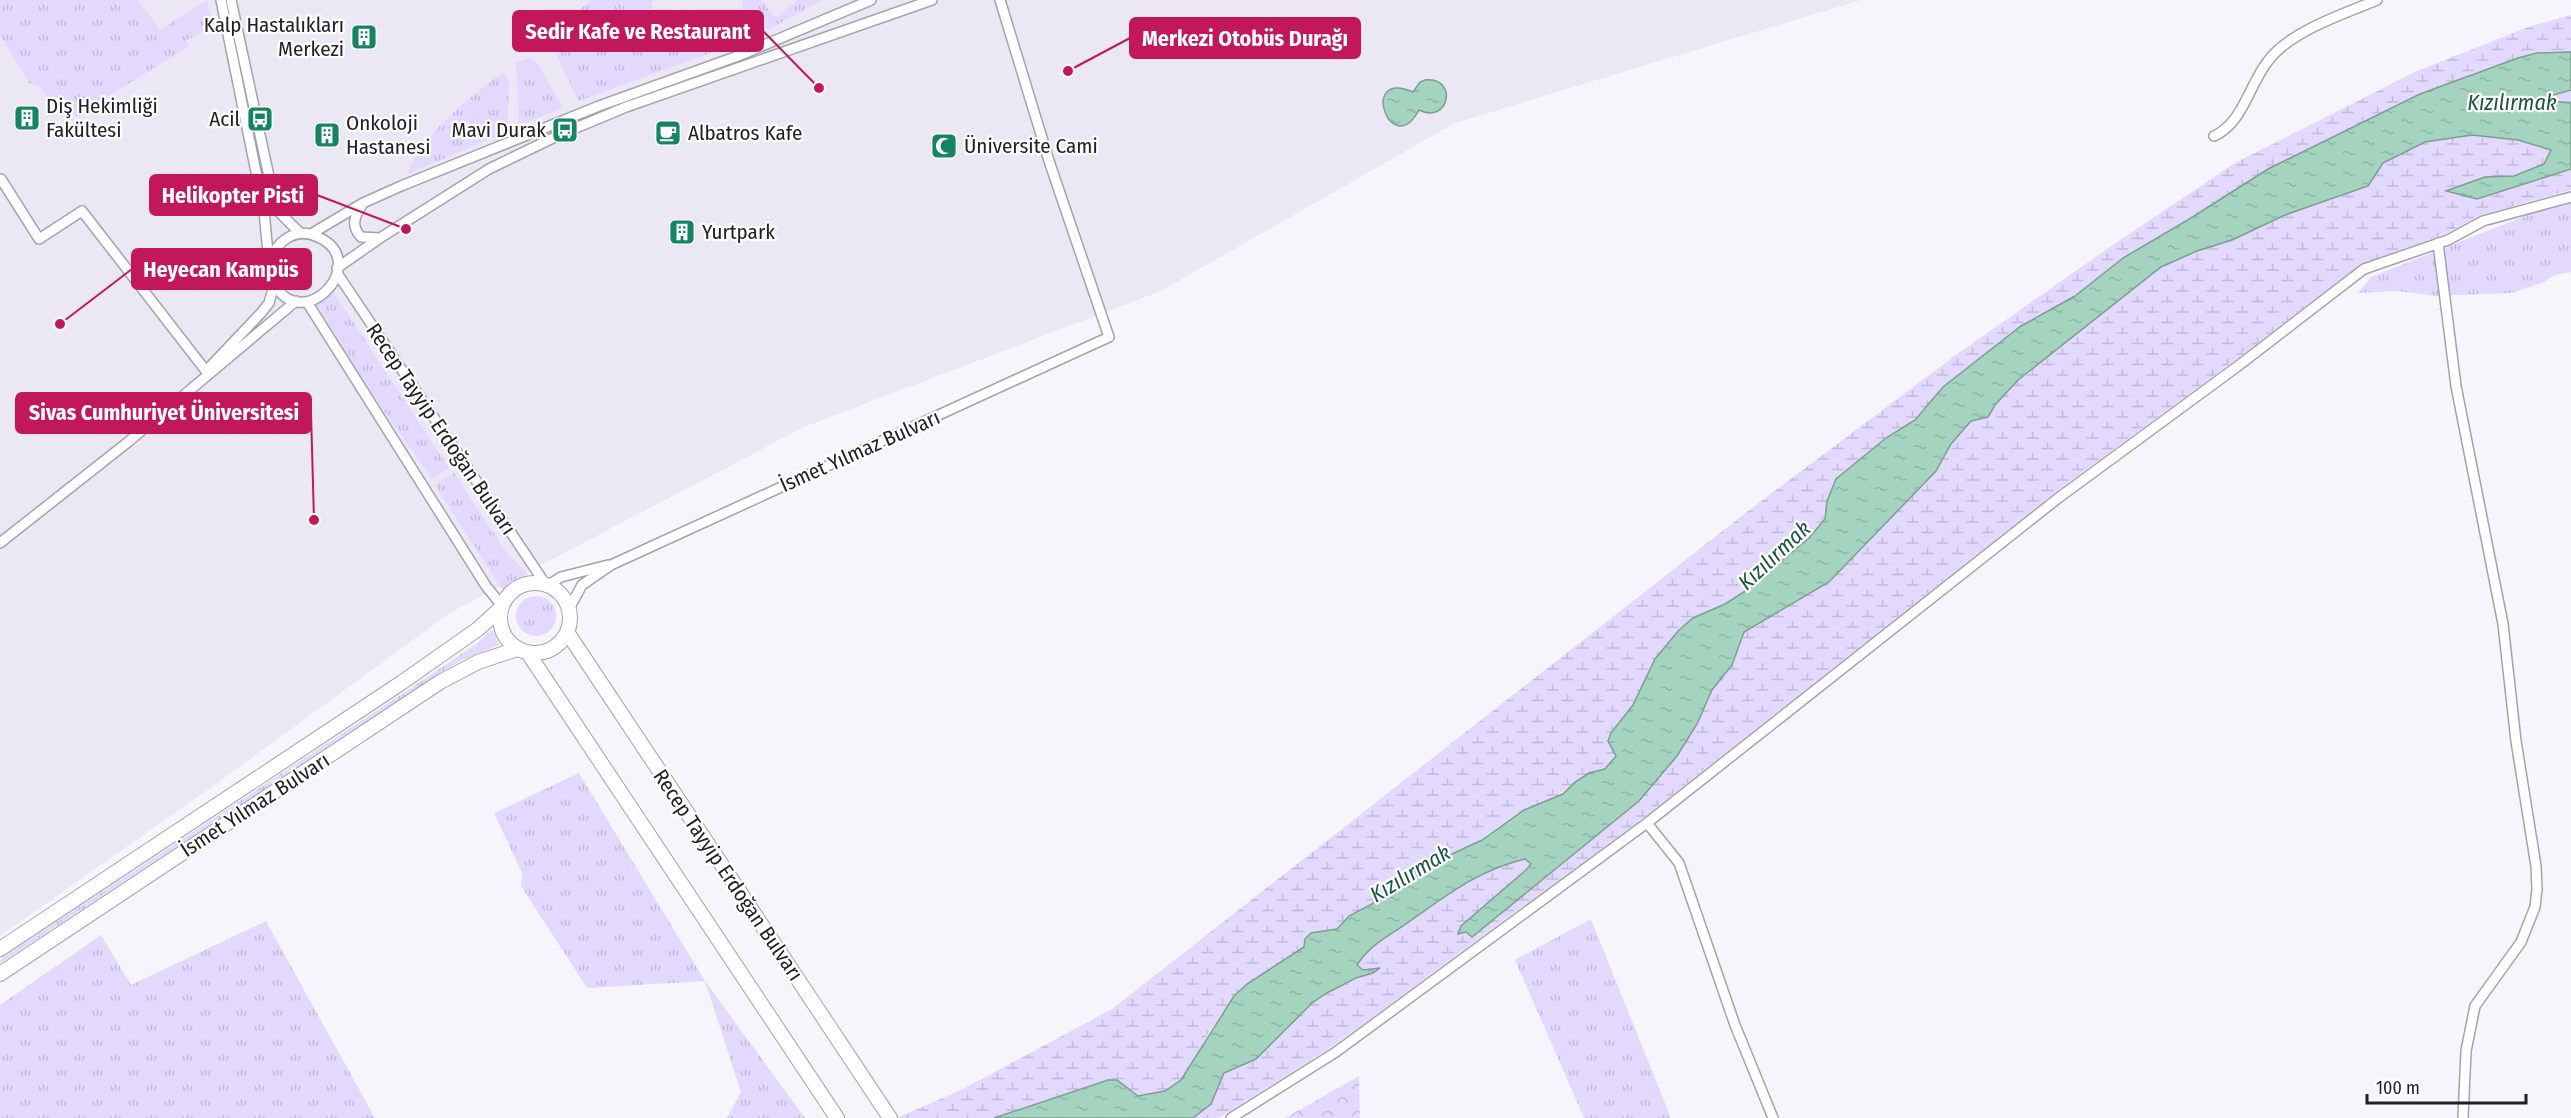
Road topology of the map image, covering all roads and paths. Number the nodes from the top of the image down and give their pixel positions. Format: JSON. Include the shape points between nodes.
{"nodes":[{"id":1,"x":221,"y":0,"type":"edge"},
{"id":2,"x":231,"y":0,"type":"edge"},
{"id":3,"x":871,"y":0,"type":"edge"},
{"id":4,"x":932,"y":0,"type":"edge"},
{"id":5,"x":1000,"y":0,"type":"edge"},
{"id":6,"x":2377,"y":0,"type":"edge"},
{"id":7,"x":862,"y":2,"type":"edge"},
{"id":8,"x":2214,"y":136,"type":"dead end"},
{"id":9,"x":2,"y":179,"type":"dead end"},
{"id":10,"x":2571,"y":197,"type":"edge"},
{"id":11,"x":363,"y":203,"type":"junction"},
{"id":12,"x":300,"y":234,"type":"junction"},
{"id":13,"x":311,"y":234,"type":"junction"},
{"id":14,"x":381,"y":238,"type":"junction"},
{"id":15,"x":2438,"y":243,"type":"junction"},
{"id":16,"x":269,"y":264,"type":"junction"},
{"id":17,"x":337,"y":271,"type":"junction"},
{"id":18,"x":274,"y":285,"type":"junction"},
{"id":19,"x":296,"y":301,"type":"junction"},
{"id":20,"x":307,"y":302,"type":"junction"},
{"id":21,"x":206,"y":371,"type":"junction"},
{"id":22,"x":187,"y":393,"type":"junction"},
{"id":23,"x":0,"y":543,"type":"edge"},
{"id":24,"x":611,"y":565,"type":"junction"},
{"id":25,"x":546,"y":585,"type":"junction"},
{"id":26,"x":502,"y":607,"type":"junction"},
{"id":27,"x":569,"y":609,"type":"junction"},
{"id":28,"x":567,"y":632,"type":"junction"},
{"id":29,"x":523,"y":651,"type":"junction"},
{"id":30,"x":1647,"y":823,"type":"junction"},
{"id":31,"x":0,"y":949,"type":"edge"},
{"id":32,"x":0,"y":974,"type":"edge"},
{"id":33,"x":837,"y":1118,"type":"edge"},
{"id":34,"x":890,"y":1118,"type":"edge"},
{"id":35,"x":1231,"y":1118,"type":"edge"},
{"id":36,"x":1773,"y":1118,"type":"edge"},
{"id":37,"x":2463,"y":1118,"type":"edge"}],
"edges":[{"from":1,"to":16,"type":"street","via":[[264,211]]},
{"from":2,"to":12,"type":"street","via":[[276,209]]},
{"from":3,"to":7,"type":"street"},
{"from":4,"to":14,"type":"street","via":[[626,107],[577,128],[489,169]]},
{"from":5,"to":24,"type":"street","name":"İsmet Yılmaz Bulvarı","via":[[1109,337]]},
{"from":6,"to":8,"type":"street","via":[[2284,45],[2268,60],[2230,125]]},
{"from":7,"to":11,"type":"street","via":[[738,56],[562,120]]},
{"from":9,"to":21,"type":"street","via":[[39,239],[82,211]]},
{"from":10,"to":15,"type":"street","via":[[2483,221]]},
{"from":11,"to":13,"type":"street"},
{"from":11,"to":14,"type":"street","via":[[355,215],[356,232],[361,237]]},
{"from":12,"to":13,"type":"street"},
{"from":12,"to":16,"type":"street","via":[[279,243]]},
{"from":13,"to":17,"type":"street","via":[[328,244]]},
{"from":14,"to":17,"type":"street"},
{"from":15,"to":30,"type":"street","via":[[2364,269],[2057,499]]},
{"from":15,"to":37,"type":"street","via":[[2456,386],[2503,624],[2536,866],[2535,907],[2525,932],[2475,1006],[2466,1051]]},
{"from":16,"to":18,"type":"street"},
{"from":17,"to":20,"type":"street","via":[[327,292]]},
{"from":17,"to":25,"type":"street","name":"Recep Tayyip Erdoğan Bulvarı"},
{"from":18,"to":19,"type":"street"},
{"from":18,"to":21,"type":"street","via":[[261,313]]},
{"from":19,"to":20,"type":"street"},
{"from":19,"to":22,"type":"street"},
{"from":20,"to":26,"type":"street","name":"Recep Tayyip Erdoğan Bulvarı"},
{"from":21,"to":22,"type":"street"},
{"from":22,"to":23,"type":"street"},
{"from":24,"to":25,"type":"street","name":"İsmet Yılmaz Bulvarı","via":[[561,577]]},
{"from":24,"to":27,"type":"street","name":"İsmet Yılmaz Bulvarı","via":[[582,585]]},
{"from":25,"to":26,"type":"street","name":"İsmet Yılmaz Bulvarı","via":[[520,586]]},
{"from":25,"to":27,"type":"street","via":[[564,598]]},
{"from":26,"to":29,"type":"street","via":[[503,633]]},
{"from":26,"to":31,"type":"street","name":"İsmet Yılmaz Bulvarı","via":[[478,629],[401,683]]},
{"from":27,"to":28,"type":"street","name":"İsmet Yılmaz Bulvarı"},
{"from":28,"to":29,"type":"street","name":"İsmet Yılmaz Bulvarı","via":[[550,650]]},
{"from":28,"to":34,"type":"street","name":"Recep Tayyip Erdoğan Bulvarı"},
{"from":29,"to":32,"type":"street","name":"İsmet Yılmaz Bulvarı","via":[[478,662],[440,682]]},
{"from":29,"to":33,"type":"street","name":"Recep Tayyip Erdoğan Bulvarı"},
{"from":30,"to":35,"type":"street","via":[[1336,1052]]},
{"from":30,"to":36,"type":"street","via":[[1679,863],[1735,1024]]}]}
